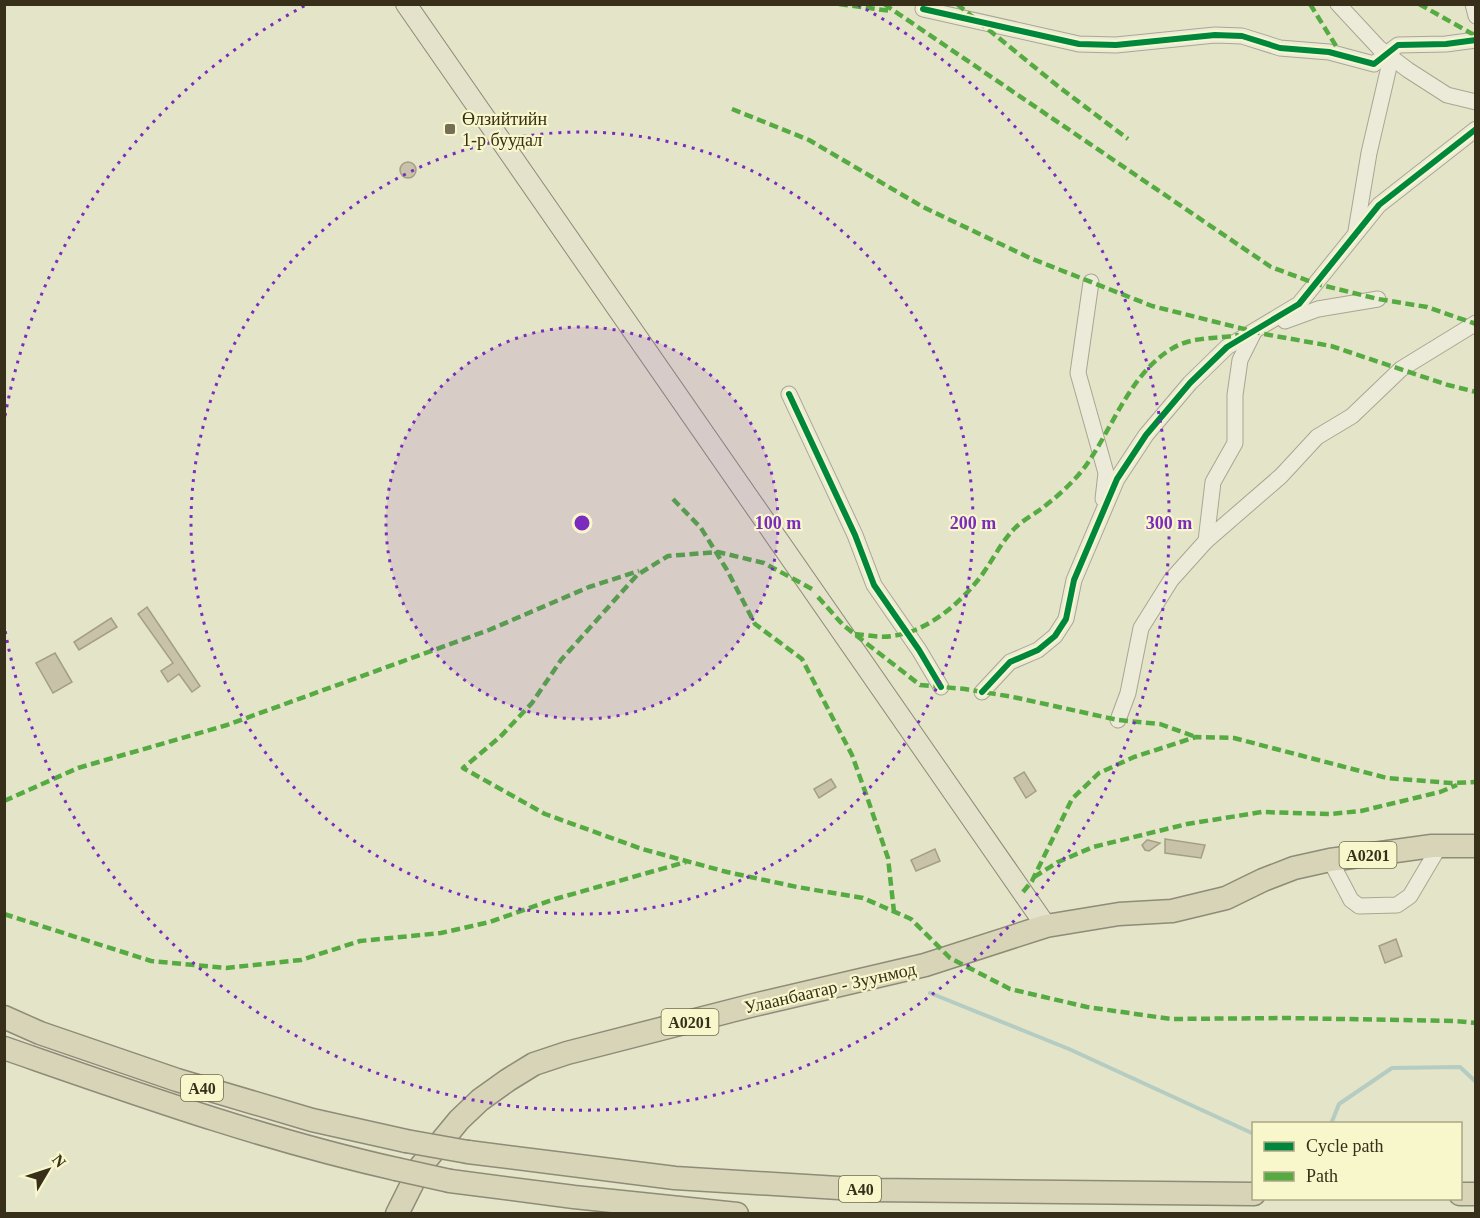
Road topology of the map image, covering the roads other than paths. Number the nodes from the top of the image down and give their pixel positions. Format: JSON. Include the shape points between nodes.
{"nodes":[{"id":1,"x":406,"y":4,"type":"edge"},
{"id":2,"x":1338,"y":4,"type":"edge"},
{"id":3,"x":1473,"y":4,"type":"edge"},
{"id":4,"x":923,"y":9,"type":"dead end"},
{"id":5,"x":1476,"y":16,"type":"edge"},
{"id":6,"x":1476,"y":40,"type":"edge"},
{"id":7,"x":1389,"y":56,"type":"junction"},
{"id":8,"x":1476,"y":102,"type":"edge"},
{"id":9,"x":1476,"y":129,"type":"edge"},
{"id":10,"x":1356,"y":232,"type":"junction"},
{"id":11,"x":1091,"y":282,"type":"dead end"},
{"id":12,"x":1378,"y":299,"type":"dead end"},
{"id":13,"x":1476,"y":323,"type":"edge"},
{"id":14,"x":1254,"y":332,"type":"junction"},
{"id":15,"x":789,"y":394,"type":"dead end"},
{"id":16,"x":1101,"y":515,"type":"junction"},
{"id":17,"x":1206,"y":541,"type":"junction"},
{"id":18,"x":941,"y":687,"type":"dead end"},
{"id":19,"x":982,"y":692,"type":"dead end"},
{"id":20,"x":1118,"y":720,"type":"dead end"},
{"id":21,"x":1476,"y":846,"type":"edge"},
{"id":22,"x":1439,"y":847,"type":"junction"},
{"id":23,"x":1330,"y":860,"type":"junction"},
{"id":24,"x":1046,"y":926,"type":"junction"},
{"id":25,"x":4,"y":1017,"type":"edge"},
{"id":26,"x":4,"y":1048,"type":"edge"},
{"id":27,"x":1252,"y":1194,"type":"edge"},
{"id":28,"x":397,"y":1214,"type":"edge"},
{"id":29,"x":737,"y":1214,"type":"edge"}],
"edges":[{"from":1,"to":24,"type":"main road"},
{"from":2,"to":7,"type":"street"},
{"from":3,"to":5,"type":"street"},
{"from":4,"to":7,"type":"street","via":[[1079,44],[1242,36],[1280,48],[1329,52],[1374,64]]},
{"from":6,"to":7,"type":"street","via":[[1398,45]]},
{"from":7,"to":8,"type":"street","via":[[1447,94]]},
{"from":7,"to":10,"type":"street"},
{"from":9,"to":10,"type":"street","via":[[1379,205]]},
{"from":10,"to":14,"type":"street","via":[[1299,304]]},
{"from":11,"to":16,"type":"street","via":[[1078,373],[1106,473]]},
{"from":12,"to":14,"type":"street","via":[[1318,309]]},
{"from":13,"to":17,"type":"street","via":[[1401,369],[1352,416],[1317,437],[1281,476]]},
{"from":14,"to":16,"type":"street","via":[[1227,347],[1146,435],[1117,479]]},
{"from":14,"to":17,"type":"street","via":[[1240,360],[1235,443],[1213,482]]},
{"from":15,"to":18,"type":"street","via":[[874,585]]},
{"from":16,"to":19,"type":"street","via":[[1074,580],[1066,619],[1055,636],[1038,650],[1010,662]]},
{"from":17,"to":20,"type":"street","via":[[1171,580],[1140,628],[1128,693]]},
{"from":21,"to":22,"type":"highway","number":"A0201"},
{"from":22,"to":23,"type":"highway","number":"A0201"},
{"from":22,"to":23,"type":"street","via":[[1410,896],[1396,905],[1359,906],[1351,900]]},
{"from":23,"to":24,"type":"highway","number":"A0201","via":[[1263,880],[1221,884],[1168,896],[1119,914]]},
{"from":24,"to":28,"type":"highway","name":"Улаанбаатар - Зуунмод","number":"A0201","via":[[925,966],[613,1041],[534,1064],[480,1100],[459,1120],[421,1166]]},
{"from":25,"to":27,"type":"highway","number":"A40","bridge":true,"via":[[39,1033],[177,1080],[312,1120],[468,1152],[675,1178],[871,1190]]},
{"from":26,"to":29,"type":"highway","number":"A40","bridge":true,"via":[[200,1116],[323,1153],[450,1181]]}]}
